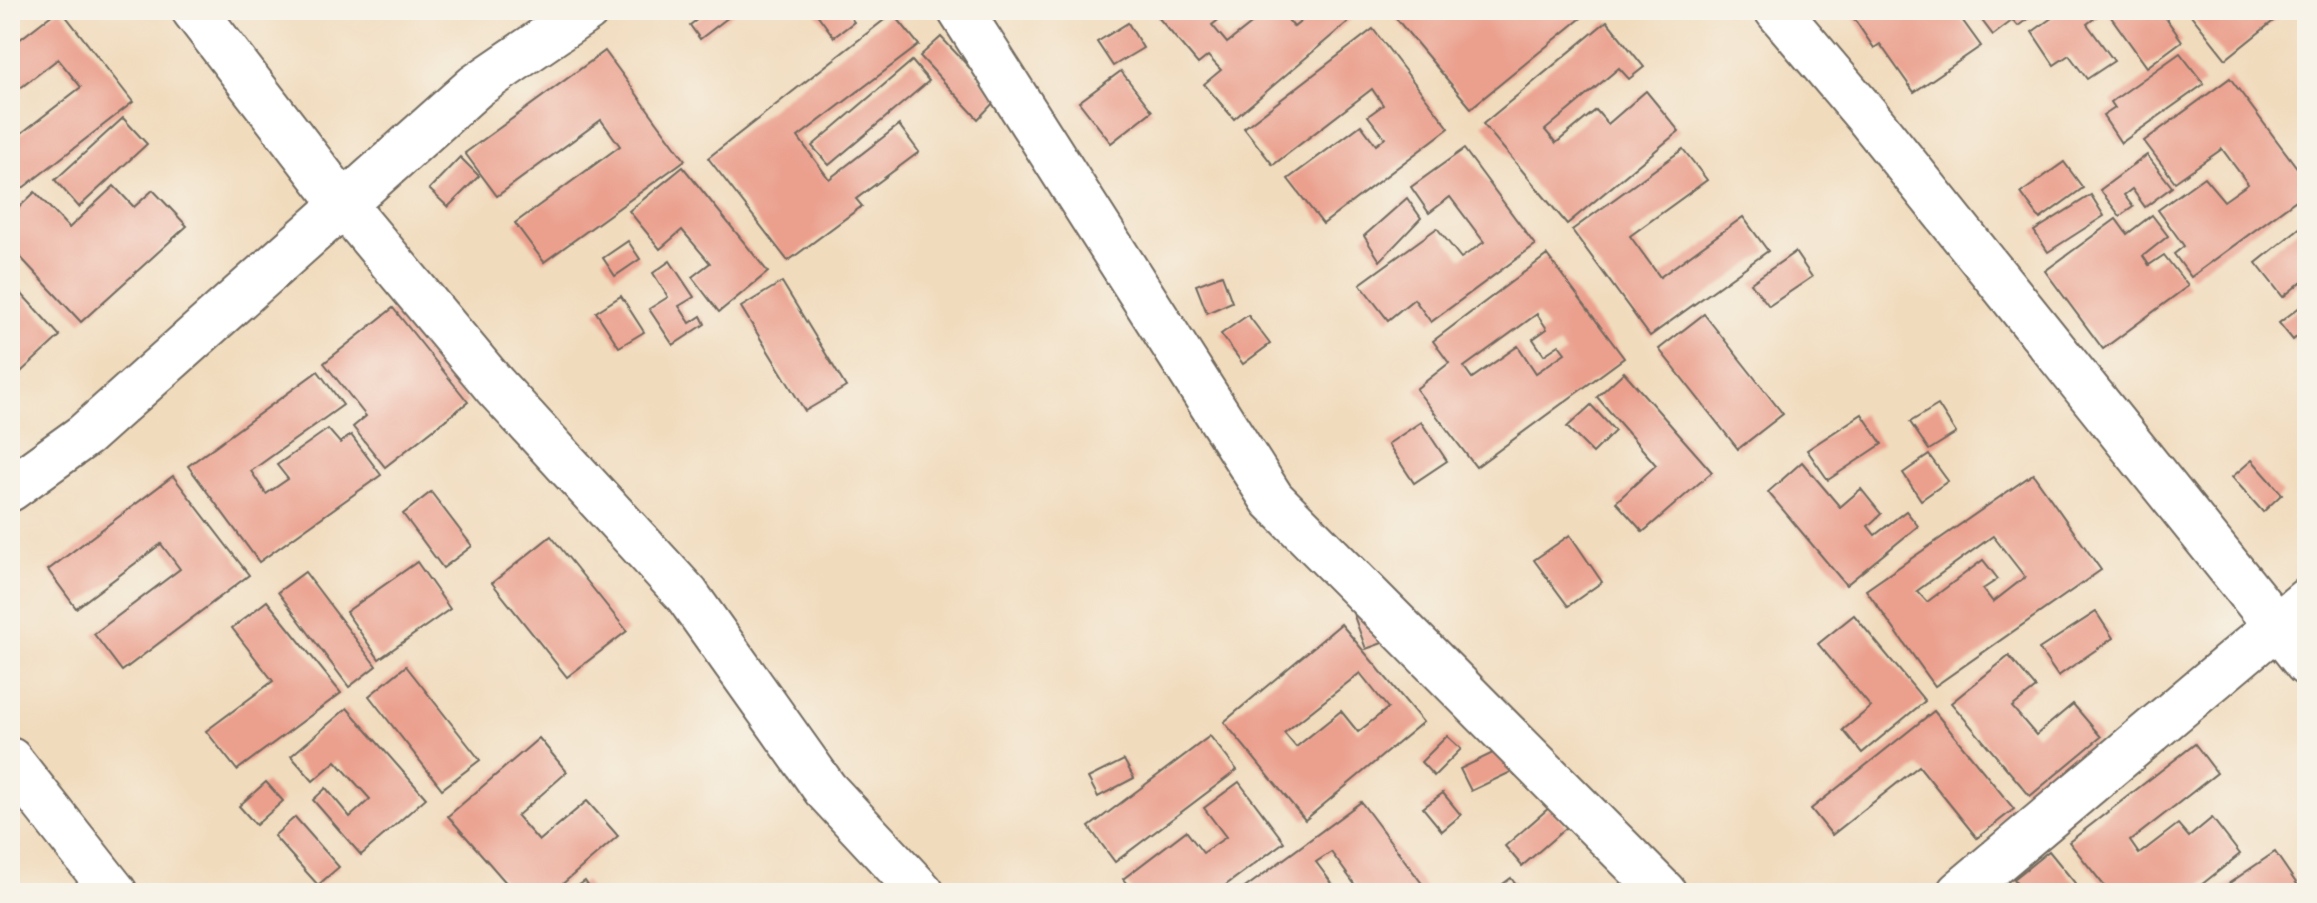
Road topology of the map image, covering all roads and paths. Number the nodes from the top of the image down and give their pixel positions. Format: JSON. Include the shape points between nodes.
{"nodes":[{"id":1,"x":194,"y":10,"type":"edge"},
{"id":2,"x":587,"y":10,"type":"edge"},
{"id":3,"x":960,"y":10,"type":"edge"},
{"id":4,"x":1777,"y":10,"type":"edge"},
{"id":5,"x":344,"y":205,"type":"junction"},
{"id":6,"x":10,"y":489,"type":"edge"},
{"id":7,"x":2292,"y":613,"type":"edge"},
{"id":8,"x":2307,"y":664,"type":"edge"},
{"id":9,"x":10,"y":760,"type":"edge"},
{"id":10,"x":115,"y":893,"type":"edge"},
{"id":11,"x":922,"y":893,"type":"edge"},
{"id":12,"x":1664,"y":893,"type":"edge"},
{"id":13,"x":1959,"y":893,"type":"edge"}],
"edges":[{"from":1,"to":5,"type":"street"},
{"from":2,"to":5,"type":"street","via":[[476,86]]},
{"from":3,"to":12,"type":"street","via":[[1272,499]]},
{"from":4,"to":7,"type":"street"},
{"from":5,"to":6,"type":"street","via":[[85,435]]},
{"from":5,"to":11,"type":"street","via":[[495,386],[687,595],[825,789]]},
{"from":7,"to":8,"type":"street"},
{"from":7,"to":13,"type":"street"},
{"from":9,"to":10,"type":"street"}]}
